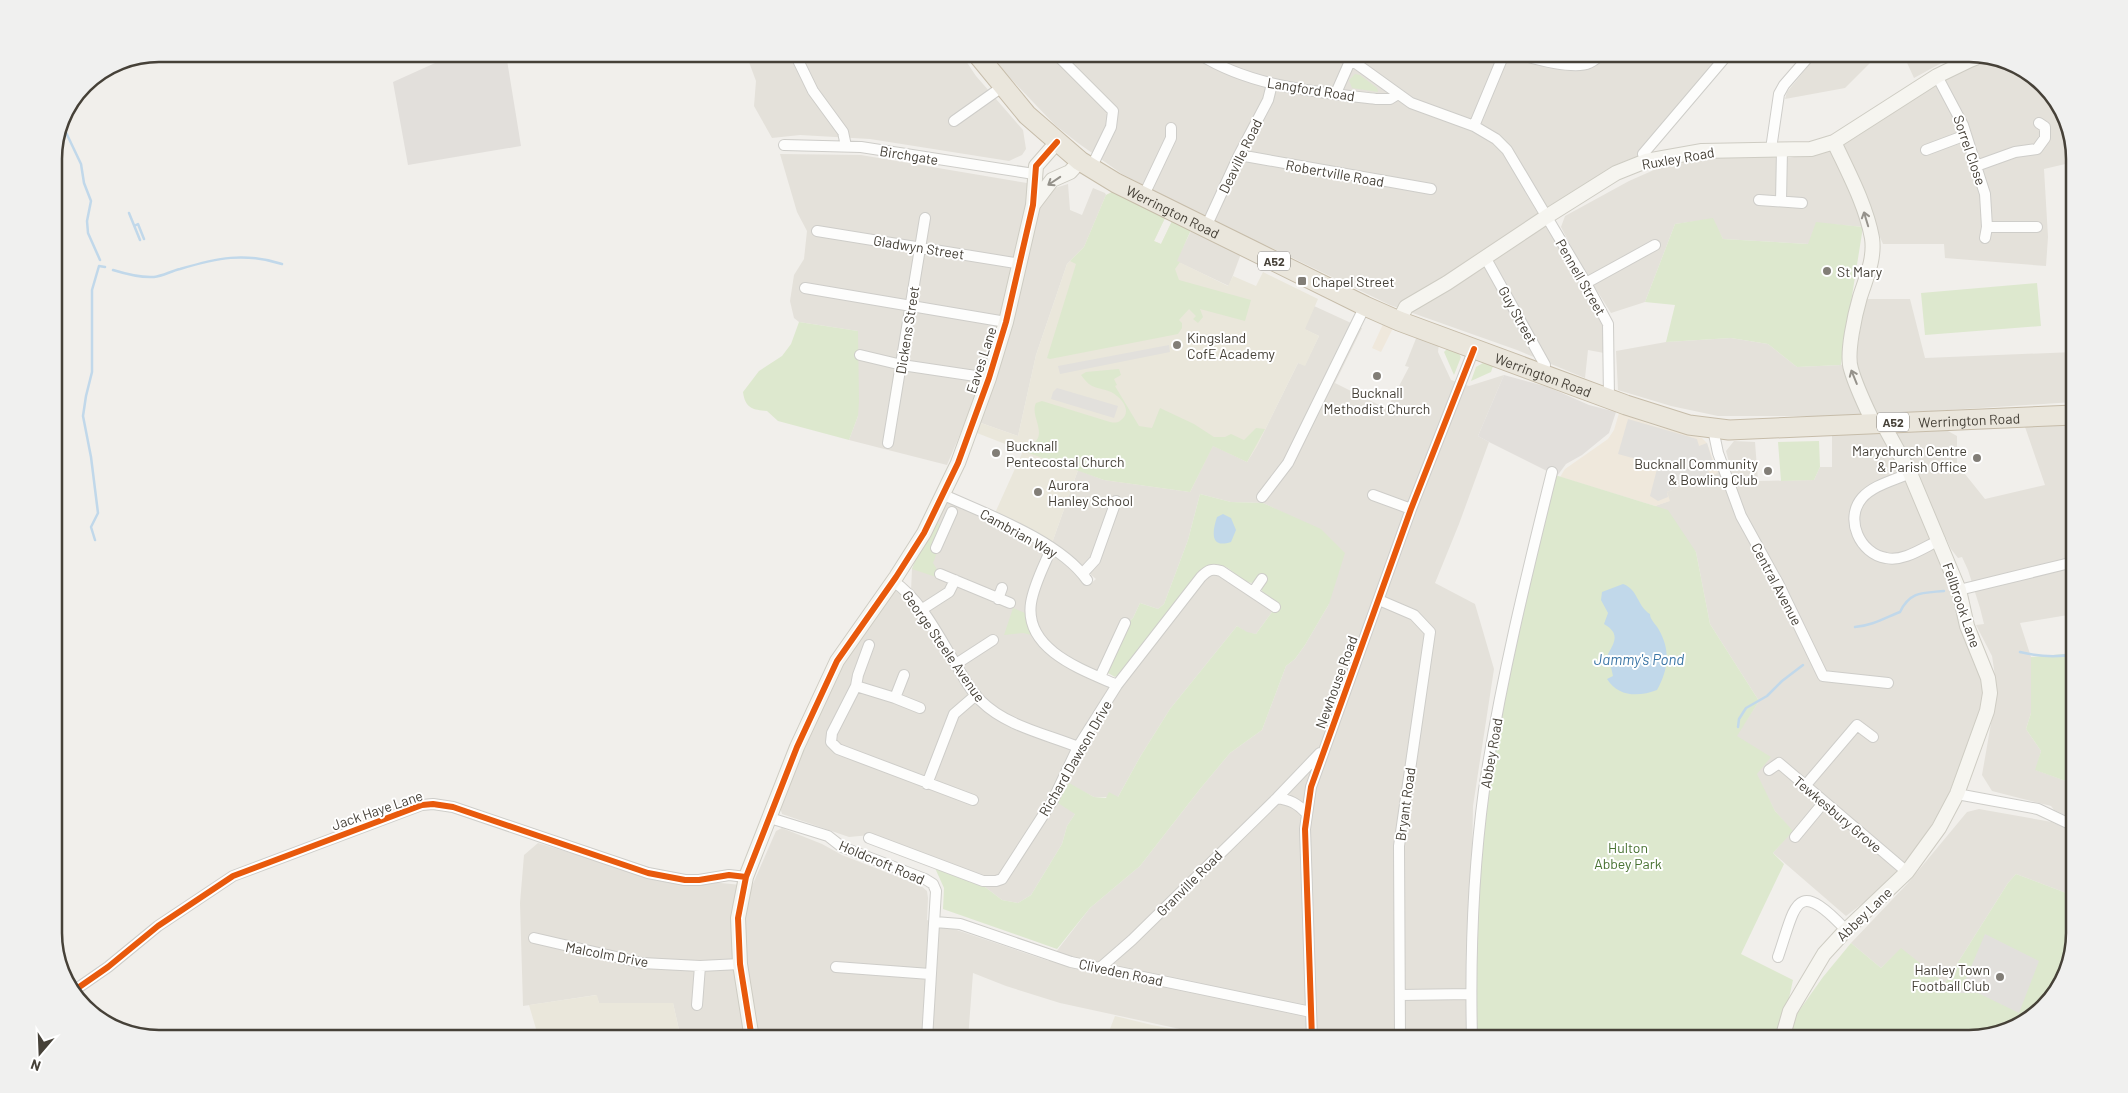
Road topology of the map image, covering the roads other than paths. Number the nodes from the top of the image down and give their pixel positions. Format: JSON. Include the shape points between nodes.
{"nodes":[{"id":1,"x":1064,"y":62,"type":"edge"},
{"id":2,"x":1214,"y":62,"type":"edge"},
{"id":3,"x":1345,"y":62,"type":"edge"},
{"id":4,"x":1354,"y":62,"type":"edge"},
{"id":5,"x":1501,"y":62,"type":"edge"},
{"id":6,"x":1556,"y":62,"type":"edge"},
{"id":7,"x":1591,"y":62,"type":"edge"},
{"id":8,"x":1721,"y":62,"type":"edge"},
{"id":9,"x":1804,"y":62,"type":"edge"},
{"id":10,"x":1964,"y":62,"type":"edge"},
{"id":11,"x":798,"y":63,"type":"edge"},
{"id":12,"x":983,"y":63,"type":"edge"},
{"id":13,"x":1938,"y":76,"type":"junction"},
{"id":14,"x":1272,"y":84,"type":"junction"},
{"id":15,"x":1002,"y":87,"type":"junction"},
{"id":16,"x":1336,"y":93,"type":"junction"},
{"id":17,"x":1398,"y":94,"type":"junction"},
{"id":18,"x":954,"y":121,"type":"dead end"},
{"id":19,"x":2039,"y":123,"type":"dead end"},
{"id":20,"x":1474,"y":126,"type":"junction"},
{"id":21,"x":1171,"y":128,"type":"dead end"},
{"id":22,"x":1966,"y":135,"type":"junction"},
{"id":23,"x":1057,"y":142,"type":"junction"},
{"id":24,"x":1834,"y":142,"type":"junction"},
{"id":25,"x":784,"y":145,"type":"dead end"},
{"id":26,"x":846,"y":146,"type":"junction"},
{"id":27,"x":1777,"y":150,"type":"junction"},
{"id":28,"x":1926,"y":150,"type":"dead end"},
{"id":29,"x":1239,"y":155,"type":"junction"},
{"id":30,"x":1646,"y":161,"type":"junction"},
{"id":31,"x":1086,"y":165,"type":"junction"},
{"id":32,"x":1976,"y":166,"type":"junction"},
{"id":33,"x":1034,"y":174,"type":"junction"},
{"id":34,"x":1431,"y":189,"type":"dead end"},
{"id":35,"x":1143,"y":196,"type":"junction"},
{"id":36,"x":1759,"y":200,"type":"dead end"},
{"id":37,"x":1781,"y":201,"type":"junction"},
{"id":38,"x":1802,"y":203,"type":"dead end"},
{"id":39,"x":1033,"y":205,"type":"junction"},
{"id":40,"x":1546,"y":217,"type":"junction"},
{"id":41,"x":925,"y":218,"type":"dead end"},
{"id":42,"x":1206,"y":227,"type":"junction"},
{"id":43,"x":2037,"y":227,"type":"dead end"},
{"id":44,"x":817,"y":231,"type":"dead end"},
{"id":45,"x":1655,"y":245,"type":"dead end"},
{"id":46,"x":920,"y":247,"type":"junction"},
{"id":47,"x":1485,"y":257,"type":"junction"},
{"id":48,"x":1021,"y":264,"type":"junction"},
{"id":49,"x":1586,"y":282,"type":"junction"},
{"id":50,"x":805,"y":288,"type":"dead end"},
{"id":51,"x":911,"y":306,"type":"junction"},
{"id":52,"x":1365,"y":306,"type":"junction"},
{"id":53,"x":1399,"y":321,"type":"junction"},
{"id":54,"x":1006,"y":322,"type":"junction"},
{"id":55,"x":1474,"y":349,"type":"junction"},
{"id":56,"x":860,"y":355,"type":"dead end"},
{"id":57,"x":902,"y":365,"type":"junction"},
{"id":58,"x":1543,"y":375,"type":"junction"},
{"id":59,"x":989,"y":378,"type":"junction"},
{"id":60,"x":1609,"y":399,"type":"junction"},
{"id":61,"x":2065,"y":415,"type":"edge"},
{"id":62,"x":1878,"y":422,"type":"junction"},
{"id":63,"x":1713,"y":429,"type":"junction"},
{"id":64,"x":888,"y":442,"type":"dead end"},
{"id":65,"x":1552,"y":472,"type":"dead end"},
{"id":66,"x":1910,"y":473,"type":"junction"},
{"id":67,"x":1373,"y":494,"type":"dead end"},
{"id":68,"x":944,"y":495,"type":"junction"},
{"id":69,"x":1262,"y":497,"type":"dead end"},
{"id":70,"x":1116,"y":501,"type":"dead end"},
{"id":71,"x":1411,"y":509,"type":"junction"},
{"id":72,"x":952,"y":512,"type":"dead end"},
{"id":73,"x":933,"y":515,"type":"junction"},
{"id":74,"x":947,"y":522,"type":"junction"},
{"id":75,"x":1940,"y":540,"type":"junction"},
{"id":76,"x":936,"y":548,"type":"dead end"},
{"id":77,"x":1051,"y":548,"type":"junction"},
{"id":78,"x":2066,"y":564,"type":"edge"},
{"id":79,"x":940,"y":574,"type":"dead end"},
{"id":80,"x":895,"y":579,"type":"junction"},
{"id":81,"x":1262,"y":579,"type":"dead end"},
{"id":82,"x":955,"y":580,"type":"junction"},
{"id":83,"x":1002,"y":588,"type":"dead end"},
{"id":84,"x":1959,"y":590,"type":"junction"},
{"id":85,"x":1252,"y":592,"type":"junction"},
{"id":86,"x":998,"y":599,"type":"junction"},
{"id":87,"x":1379,"y":600,"type":"junction"},
{"id":88,"x":1010,"y":604,"type":"dead end"},
{"id":89,"x":1274,"y":606,"type":"dead end"},
{"id":90,"x":921,"y":610,"type":"junction"},
{"id":91,"x":1125,"y":623,"type":"dead end"},
{"id":92,"x":994,"y":640,"type":"dead end"},
{"id":93,"x":869,"y":645,"type":"dead end"},
{"id":94,"x":956,"y":664,"type":"junction"},
{"id":95,"x":904,"y":674,"type":"dead end"},
{"id":96,"x":1100,"y":677,"type":"junction"},
{"id":97,"x":1888,"y":683,"type":"dead end"},
{"id":98,"x":1117,"y":685,"type":"junction"},
{"id":99,"x":856,"y":686,"type":"junction"},
{"id":100,"x":976,"y":695,"type":"junction"},
{"id":101,"x":895,"y":698,"type":"junction"},
{"id":102,"x":920,"y":708,"type":"dead end"},
{"id":103,"x":1873,"y":737,"type":"dead end"},
{"id":104,"x":1078,"y":747,"type":"junction"},
{"id":105,"x":1323,"y":750,"type":"junction"},
{"id":106,"x":1769,"y":770,"type":"dead end"},
{"id":107,"x":927,"y":784,"type":"junction"},
{"id":108,"x":1805,"y":786,"type":"junction"},
{"id":109,"x":1957,"y":794,"type":"junction"},
{"id":110,"x":1277,"y":798,"type":"junction"},
{"id":111,"x":973,"y":800,"type":"dead end"},
{"id":112,"x":1824,"y":802,"type":"junction"},
{"id":113,"x":1306,"y":813,"type":"junction"},
{"id":114,"x":770,"y":818,"type":"junction"},
{"id":115,"x":2066,"y":822,"type":"edge"},
{"id":116,"x":1795,"y":837,"type":"dead end"},
{"id":117,"x":869,"y":838,"type":"dead end"},
{"id":118,"x":1907,"y":872,"type":"junction"},
{"id":119,"x":746,"y":878,"type":"junction"},
{"id":120,"x":935,"y":922,"type":"junction"},
{"id":121,"x":1846,"y":930,"type":"junction"},
{"id":122,"x":534,"y":938,"type":"dead end"},
{"id":123,"x":1778,"y":957,"type":"dead end"},
{"id":124,"x":740,"y":964,"type":"junction"},
{"id":125,"x":700,"y":966,"type":"junction"},
{"id":126,"x":836,"y":967,"type":"dead end"},
{"id":127,"x":1101,"y":967,"type":"junction"},
{"id":128,"x":930,"y":974,"type":"junction"},
{"id":129,"x":79,"y":987,"type":"edge"},
{"id":130,"x":1471,"y":994,"type":"junction"},
{"id":131,"x":1400,"y":995,"type":"junction"},
{"id":132,"x":697,"y":1005,"type":"dead end"},
{"id":133,"x":1311,"y":1012,"type":"junction"},
{"id":134,"x":751,"y":1030,"type":"edge"},
{"id":135,"x":927,"y":1030,"type":"edge"},
{"id":136,"x":1312,"y":1030,"type":"edge"},
{"id":137,"x":1400,"y":1030,"type":"edge"},
{"id":138,"x":1472,"y":1030,"type":"edge"},
{"id":139,"x":1785,"y":1030,"type":"edge"}],
"edges":[{"from":1,"to":31,"type":"street","via":[[1113,111],[1111,127]]},
{"from":2,"to":14,"type":"street","name":"Langford Road"},
{"from":3,"to":16,"type":"street"},
{"from":4,"to":17,"type":"street","name":"Pennell Street"},
{"from":5,"to":20,"type":"street"},
{"from":6,"to":7,"type":"street"},
{"from":8,"to":30,"type":"street","via":[[1643,154]]},
{"from":9,"to":27,"type":"street","via":[[1779,94]]},
{"from":10,"to":13,"type":"street","name":"Ruxley Road"},
{"from":11,"to":26,"type":"street","via":[[813,91],[843,132]]},
{"from":12,"to":15,"type":"highway","name":"Werrington Road","number":"A52"},
{"from":13,"to":22,"type":"street","name":"Sorrel Close"},
{"from":13,"to":24,"type":"street","name":"Ruxley Road"},
{"from":14,"to":16,"type":"street","name":"Langford Road"},
{"from":14,"to":29,"type":"street","name":"Deaville Road","via":[[1268,100]]},
{"from":15,"to":18,"type":"street"},
{"from":15,"to":23,"type":"highway","name":"Werrington Road","number":"A52"},
{"from":16,"to":17,"type":"street","name":"Langford Road","via":[[1382,99]]},
{"from":17,"to":20,"type":"street","name":"Pennell Street","via":[[1413,104]]},
{"from":19,"to":32,"type":"street","via":[[2045,126],[2044,138],[2037,149],[2015,152]]},
{"from":20,"to":40,"type":"street","name":"Pennell Street","via":[[1507,150]]},
{"from":21,"to":35,"type":"street","via":[[1171,138]]},
{"from":22,"to":28,"type":"street"},
{"from":22,"to":32,"type":"street","name":"Sorrel Close"},
{"from":23,"to":31,"type":"highway","name":"Werrington Road","number":"A52"},
{"from":23,"to":33,"type":"street","name":"Eaves Lane","via":[[1041,158]]},
{"from":24,"to":27,"type":"street","name":"Ruxley Road","via":[[1811,149]]},
{"from":62,"to":24,"type":"street","name":"Fellbrook Lane","one_way":true,"via":[[1850,368],[1859,299],[1872,256],[1872,238]]},
{"from":25,"to":26,"type":"street","name":"Birchgate"},
{"from":26,"to":33,"type":"street","name":"Birchgate"},
{"from":27,"to":30,"type":"street","name":"Ruxley Road","via":[[1702,151]]},
{"from":27,"to":37,"type":"street"},
{"from":29,"to":34,"type":"street","name":"Robertville Road"},
{"from":29,"to":42,"type":"street","name":"Deaville Road"},
{"from":30,"to":40,"type":"street","name":"Ruxley Road","via":[[1616,174]]},
{"from":31,"to":35,"type":"highway","name":"Werrington Road","number":"A52"},
{"from":31,"to":39,"type":"street","name":"Eaves Lane","one_way":true,"via":[[1052,180]]},
{"from":32,"to":43,"type":"street","name":"Sorrel Close","via":[[1985,194],[1986,233]]},
{"from":33,"to":39,"type":"street","name":"Eaves Lane"},
{"from":35,"to":42,"type":"highway","name":"Werrington Road","number":"A52"},
{"from":36,"to":37,"type":"street"},
{"from":37,"to":38,"type":"street"},
{"from":39,"to":48,"type":"street","name":"Eaves Lane"},
{"from":40,"to":47,"type":"street","name":"Ruxley Road"},
{"from":40,"to":49,"type":"street","name":"Pennell Street"},
{"from":41,"to":46,"type":"street","name":"Dickens Street"},
{"from":42,"to":52,"type":"highway","name":"Werrington Road","number":"A52"},
{"from":44,"to":46,"type":"street","name":"Gladwyn Street"},
{"from":45,"to":49,"type":"street"},
{"from":46,"to":48,"type":"street","name":"Gladwyn Street"},
{"from":46,"to":51,"type":"street","name":"Dickens Street"},
{"from":47,"to":53,"type":"street","name":"Ruxley Road","via":[[1406,307]]},
{"from":47,"to":58,"type":"street","name":"Guy Street","via":[[1545,366]]},
{"from":48,"to":54,"type":"street","name":"Eaves Lane"},
{"from":49,"to":60,"type":"street","name":"Pennell Street","via":[[1608,324]]},
{"from":50,"to":51,"type":"street"},
{"from":51,"to":54,"type":"street"},
{"from":51,"to":57,"type":"street","name":"Dickens Street"},
{"from":52,"to":53,"type":"highway","name":"Werrington Road","number":"A52"},
{"from":52,"to":69,"type":"street","via":[[1288,463]]},
{"from":53,"to":55,"type":"highway","name":"Werrington Road","number":"A52"},
{"from":54,"to":59,"type":"street","name":"Eaves Lane"},
{"from":55,"to":58,"type":"highway","name":"Werrington Road","number":"A52"},
{"from":55,"to":71,"type":"street","name":"Newhouse Road"},
{"from":56,"to":57,"type":"street"},
{"from":57,"to":59,"type":"street"},
{"from":57,"to":64,"type":"street","name":"Dickens Street"},
{"from":58,"to":60,"type":"highway","name":"Werrington Road","number":"A52"},
{"from":59,"to":68,"type":"street","name":"Eaves Lane"},
{"from":60,"to":63,"type":"highway","name":"Werrington Road","number":"A52"},
{"from":61,"to":62,"type":"highway","name":"Werrington Road","number":"A52"},
{"from":62,"to":63,"type":"highway","name":"Werrington Road","number":"A52","via":[[1749,430]]},
{"from":62,"to":66,"type":"street","name":"Fellbrook Lane"},
{"from":63,"to":97,"type":"street","name":"Central Avenue","via":[[1718,453],[1741,516],[1779,585],[1822,676]]},
{"from":65,"to":130,"type":"street","name":"Abbey Road","via":[[1511,641],[1484,790],[1475,887]]},
{"from":66,"to":75,"type":"street","name":"Fellbrook Lane"},
{"from":66,"to":75,"type":"street","via":[[1873,489],[1862,498],[1856,510],[1857,534],[1862,545],[1886,558],[1900,558]]},
{"from":67,"to":71,"type":"street"},
{"from":68,"to":73,"type":"street","name":"Eaves Lane"},
{"from":68,"to":77,"type":"street","name":"Cambrian Way"},
{"from":70,"to":77,"type":"street","name":"Cambrian Way","via":[[1095,560],[1085,576]]},
{"from":71,"to":87,"type":"street","name":"Newhouse Road"},
{"from":72,"to":74,"type":"street"},
{"from":73,"to":74,"type":"street"},
{"from":73,"to":80,"type":"street","name":"Eaves Lane"},
{"from":74,"to":76,"type":"street"},
{"from":75,"to":84,"type":"street","name":"Fellbrook Lane"},
{"from":77,"to":96,"type":"street","via":[[1034,589],[1031,615],[1035,630],[1055,654]]},
{"from":78,"to":84,"type":"street"},
{"from":79,"to":82,"type":"street"},
{"from":80,"to":90,"type":"street","name":"George Steele Avenue"},
{"from":80,"to":114,"type":"street","name":"Eaves Lane","via":[[837,661],[806,726]]},
{"from":81,"to":85,"type":"street"},
{"from":82,"to":86,"type":"street"},
{"from":82,"to":90,"type":"street","via":[[949,592]]},
{"from":83,"to":86,"type":"street"},
{"from":84,"to":109,"type":"street","name":"Fellbrook Lane","via":[[1967,626],[1988,678],[1990,693],[1984,724]]},
{"from":85,"to":89,"type":"street","name":"Richard Dawson Drive"},
{"from":85,"to":98,"type":"street","name":"Richard Dawson Drive","via":[[1222,572],[1209,570],[1200,577]]},
{"from":86,"to":88,"type":"street"},
{"from":87,"to":105,"type":"street","name":"Newhouse Road"},
{"from":87,"to":131,"type":"street","name":"Bryant Road","via":[[1414,615],[1430,632],[1399,846]]},
{"from":90,"to":94,"type":"street","name":"George Steele Avenue"},
{"from":91,"to":96,"type":"street"},
{"from":92,"to":94,"type":"street"},
{"from":93,"to":99,"type":"street"},
{"from":94,"to":100,"type":"street","name":"George Steele Avenue"},
{"from":95,"to":101,"type":"street"},
{"from":96,"to":98,"type":"street"},
{"from":98,"to":104,"type":"street","name":"Richard Dawson Drive"},
{"from":99,"to":101,"type":"street"},
{"from":99,"to":107,"type":"street","via":[[832,733],[831,742],[838,749]]},
{"from":100,"to":104,"type":"street","name":"George Steele Avenue","via":[[1004,718]]},
{"from":100,"to":107,"type":"street","via":[[954,714]]},
{"from":101,"to":102,"type":"street"},
{"from":103,"to":108,"type":"street","via":[[1857,725]]},
{"from":104,"to":117,"type":"street","name":"Richard Dawson Drive","via":[[1054,800],[1002,879],[983,881]]},
{"from":105,"to":110,"type":"street","name":"Granville Road"},
{"from":105,"to":113,"type":"street","name":"Newhouse Road"},
{"from":106,"to":108,"type":"street","name":"Tewkesbury Grove","via":[[1779,764]]},
{"from":107,"to":111,"type":"street"},
{"from":108,"to":112,"type":"street","name":"Tewkesbury Grove"},
{"from":109,"to":115,"type":"street","via":[[2038,809]]},
{"from":109,"to":118,"type":"street","name":"Abbey Lane","via":[[1939,828]]},
{"from":110,"to":113,"type":"street","via":[[1298,804]]},
{"from":110,"to":127,"type":"street","name":"Granville Road"},
{"from":112,"to":116,"type":"street"},
{"from":112,"to":118,"type":"street","name":"Tewkesbury Grove"},
{"from":113,"to":133,"type":"street","name":"Newhouse Road"},
{"from":114,"to":119,"type":"street","name":"Eaves Lane"},
{"from":114,"to":120,"type":"street","name":"Holdcroft Road","via":[[828,836],[842,847],[925,879],[936,891]]},
{"from":118,"to":121,"type":"street","name":"Abbey Lane"},
{"from":119,"to":124,"type":"street","name":"Eaves Lane","via":[[738,918]]},
{"from":119,"to":129,"type":"street","name":"Jack Haye Lane","via":[[730,875],[685,880],[655,875],[453,807],[433,804],[233,876],[158,926]]},
{"from":120,"to":127,"type":"street","name":"Cliveden Road","via":[[960,924],[1071,962]]},
{"from":120,"to":128,"type":"street","name":"Holdcroft Road"},
{"from":121,"to":123,"type":"street","via":[[1816,903],[1802,901],[1795,909]]},
{"from":121,"to":139,"type":"street","name":"Abbey Lane","via":[[1810,975],[1790,1011]]},
{"from":122,"to":125,"type":"street","name":"Malcolm Drive","via":[[642,963]]},
{"from":124,"to":125,"type":"street","name":"Malcolm Drive"},
{"from":124,"to":134,"type":"street","name":"Eaves Lane"},
{"from":125,"to":132,"type":"street"},
{"from":126,"to":128,"type":"street"},
{"from":127,"to":133,"type":"street","name":"Cliveden Road"},
{"from":128,"to":135,"type":"street","name":"Holdcroft Road"},
{"from":130,"to":131,"type":"street"},
{"from":130,"to":138,"type":"street","name":"Abbey Road"},
{"from":131,"to":137,"type":"street","name":"Bryant Road"},
{"from":133,"to":136,"type":"street","name":"Newhouse Road"}]}
